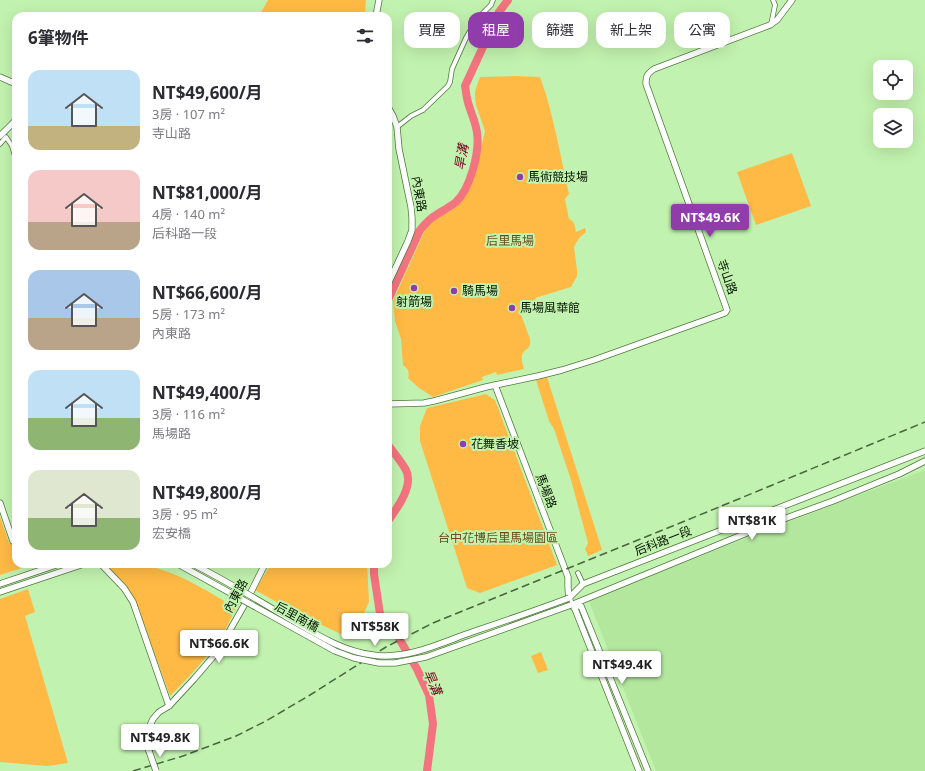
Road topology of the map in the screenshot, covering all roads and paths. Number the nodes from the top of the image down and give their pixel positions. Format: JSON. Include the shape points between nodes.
{"nodes":[{"id":1,"x":379,"y":0,"type":"edge"},
{"id":2,"x":493,"y":0,"type":"edge"},
{"id":3,"x":773,"y":0,"type":"edge"},
{"id":4,"x":792,"y":0,"type":"edge"},
{"id":5,"x":377,"y":12,"type":"edge"},
{"id":6,"x":770,"y":25,"type":"junction"},
{"id":7,"x":0,"y":77,"type":"edge"},
{"id":8,"x":12,"y":82,"type":"edge"},
{"id":9,"x":392,"y":114,"type":"edge"},
{"id":10,"x":12,"y":124,"type":"edge"},
{"id":11,"x":397,"y":127,"type":"junction"},
{"id":12,"x":0,"y":136,"type":"edge"},
{"id":13,"x":0,"y":144,"type":"edge"},
{"id":14,"x":12,"y":146,"type":"edge"},
{"id":15,"x":392,"y":275,"type":"edge"},
{"id":16,"x":495,"y":385,"type":"junction"},
{"id":17,"x":392,"y":404,"type":"edge"},
{"id":18,"x":925,"y":451,"type":"edge"},
{"id":19,"x":925,"y":461,"type":"edge"},
{"id":20,"x":0,"y":503,"type":"edge"},
{"id":21,"x":12,"y":538,"type":"edge"},
{"id":22,"x":47,"y":568,"type":"edge"},
{"id":23,"x":72,"y":568,"type":"edge"},
{"id":24,"x":105,"y":568,"type":"edge"},
{"id":25,"x":185,"y":568,"type":"edge"},
{"id":26,"x":200,"y":568,"type":"edge"},
{"id":27,"x":263,"y":568,"type":"edge"},
{"id":28,"x":578,"y":573,"type":"dead end"},
{"id":29,"x":0,"y":584,"type":"edge"},
{"id":30,"x":583,"y":584,"type":"junction"},
{"id":31,"x":0,"y":592,"type":"edge"},
{"id":32,"x":569,"y":598,"type":"junction"},
{"id":33,"x":572,"y":606,"type":"junction"},
{"id":34,"x":169,"y":706,"type":"junction"},
{"id":35,"x":156,"y":771,"type":"edge"},
{"id":36,"x":639,"y":771,"type":"edge"},
{"id":37,"x":648,"y":771,"type":"edge"}],
"edges":[{"from":1,"to":5,"type":"street"},
{"from":2,"to":11,"type":"street","via":[[477,19],[466,38],[452,69],[448,86],[423,110]]},
{"from":3,"to":6,"type":"street"},
{"from":4,"to":6,"type":"street","name":"寺山路"},
{"from":6,"to":16,"type":"street","name":"寺山路","via":[[654,69],[646,77],[648,92],[727,310],[725,313],[594,360]]},
{"from":7,"to":8,"type":"street"},
{"from":9,"to":11,"type":"street","name":"內東路"},
{"from":10,"to":12,"type":"street"},
{"from":11,"to":15,"type":"street","name":"內東路","via":[[411,207],[412,230]]},
{"from":13,"to":14,"type":"street","via":[[6,137]]},
{"from":16,"to":17,"type":"street","name":"寺山路","via":[[424,403]]},
{"from":16,"to":32,"type":"street","name":"馬場路","via":[[568,577]]},
{"from":18,"to":30,"type":"street","name":"后科路一段"},
{"from":19,"to":33,"type":"street","name":"后科路一段","via":[[899,474],[759,528]]},
{"from":20,"to":21,"type":"street"},
{"from":22,"to":29,"type":"street"},
{"from":23,"to":31,"type":"street"},
{"from":24,"to":34,"type":"street","via":[[124,588],[133,602]]},
{"from":25,"to":33,"type":"street","name":"后里南橋","bridge":true,"via":[[336,651],[379,663],[396,663],[426,657]]},
{"from":26,"to":32,"type":"street","name":"后里南橋","bridge":true,"via":[[338,645],[374,656],[395,656],[424,649]]},
{"from":27,"to":34,"type":"street","name":"內東路","via":[[218,651]]},
{"from":28,"to":30,"type":"street"},
{"from":30,"to":32,"type":"street","name":"后科路一段"},
{"from":32,"to":33,"type":"street","name":"馬場路"},
{"from":33,"to":36,"type":"street","name":"馬場路"},
{"from":33,"to":37,"type":"street","via":[[581,606]]},
{"from":34,"to":35,"type":"street","name":"內東路","bridge":true,"via":[[159,712],[148,730],[146,740]]}]}
